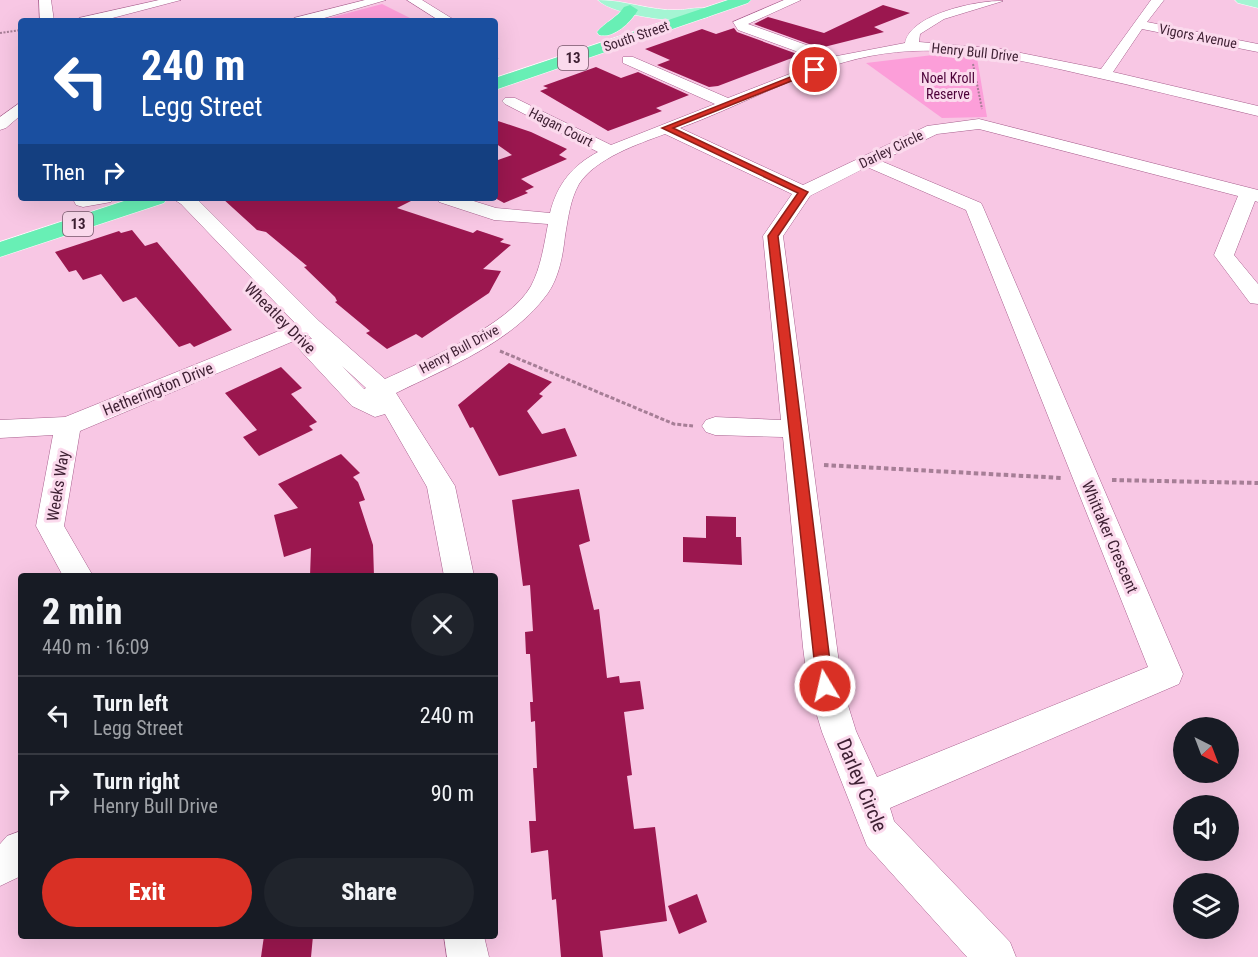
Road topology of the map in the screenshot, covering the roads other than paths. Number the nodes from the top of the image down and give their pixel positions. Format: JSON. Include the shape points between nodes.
{"nodes":[{"id":1,"x":45,"y":0,"type":"edge"},
{"id":2,"x":175,"y":0,"type":"edge"},
{"id":3,"x":380,"y":0,"type":"edge"},
{"id":4,"x":413,"y":0,"type":"edge"},
{"id":5,"x":606,"y":0,"type":"edge"},
{"id":6,"x":743,"y":0,"type":"edge"},
{"id":7,"x":795,"y":0,"type":"edge"},
{"id":8,"x":1158,"y":0,"type":"edge"},
{"id":9,"x":1243,"y":0,"type":"edge"},
{"id":10,"x":997,"y":1,"type":"edge"},
{"id":11,"x":1258,"y":3,"type":"edge"},
{"id":12,"x":625,"y":5,"type":"edge"},
{"id":13,"x":704,"y":6,"type":"edge"},
{"id":14,"x":47,"y":18,"type":"edge"},
{"id":15,"x":97,"y":18,"type":"edge"},
{"id":16,"x":311,"y":18,"type":"edge"},
{"id":17,"x":444,"y":18,"type":"edge"},
{"id":18,"x":653,"y":24,"type":"junction"},
{"id":19,"x":1138,"y":24,"type":"junction"},
{"id":20,"x":605,"y":32,"type":"junction"},
{"id":21,"x":911,"y":47,"type":"junction"},
{"id":22,"x":1258,"y":48,"type":"edge"},
{"id":23,"x":498,"y":60,"type":"edge"},
{"id":24,"x":628,"y":60,"type":"dead end"},
{"id":25,"x":837,"y":61,"type":"junction"},
{"id":26,"x":1105,"y":74,"type":"junction"},
{"id":27,"x":498,"y":83,"type":"edge"},
{"id":28,"x":510,"y":101,"type":"dead end"},
{"id":29,"x":729,"y":104,"type":"junction"},
{"id":30,"x":18,"y":110,"type":"edge"},
{"id":31,"x":1258,"y":111,"type":"edge"},
{"id":32,"x":0,"y":125,"type":"edge"},
{"id":33,"x":666,"y":128,"type":"junction"},
{"id":34,"x":612,"y":152,"type":"junction"},
{"id":35,"x":867,"y":161,"type":"junction"},
{"id":36,"x":804,"y":192,"type":"junction"},
{"id":37,"x":1253,"y":194,"type":"edge"},
{"id":38,"x":87,"y":201,"type":"edge"},
{"id":39,"x":147,"y":201,"type":"edge"},
{"id":40,"x":169,"y":201,"type":"edge"},
{"id":41,"x":188,"y":201,"type":"edge"},
{"id":42,"x":455,"y":201,"type":"edge"},
{"id":43,"x":559,"y":219,"type":"junction"},
{"id":44,"x":0,"y":229,"type":"edge"},
{"id":45,"x":0,"y":250,"type":"edge"},
{"id":46,"x":1258,"y":298,"type":"edge"},
{"id":47,"x":303,"y":329,"type":"junction"},
{"id":48,"x":382,"y":389,"type":"junction"},
{"id":49,"x":361,"y":400,"type":"junction"},
{"id":50,"x":68,"y":426,"type":"junction"},
{"id":51,"x":715,"y":426,"type":"road end"},
{"id":52,"x":404,"y":428,"type":"junction"},
{"id":53,"x":0,"y":429,"type":"edge"},
{"id":54,"x":794,"y":429,"type":"junction"},
{"id":55,"x":76,"y":573,"type":"edge"},
{"id":56,"x":458,"y":573,"type":"edge"},
{"id":57,"x":868,"y":799,"type":"junction"},
{"id":58,"x":18,"y":855,"type":"edge"},
{"id":59,"x":0,"y":867,"type":"edge"},
{"id":60,"x":465,"y":939,"type":"edge"},
{"id":61,"x":468,"y":957,"type":"edge"},
{"id":62,"x":995,"y":957,"type":"edge"}],
"edges":[{"from":1,"to":14,"type":"street"},
{"from":2,"to":15,"type":"street"},
{"from":3,"to":16,"type":"street"},
{"from":4,"to":17,"type":"street"},
{"from":5,"to":12,"type":"main road"},
{"from":6,"to":13,"type":"highway","name":"South Street","number":"13"},
{"from":7,"to":25,"type":"street","via":[[740,22],[743,27]]},
{"from":8,"to":19,"type":"street"},
{"from":9,"to":11,"type":"main road"},
{"from":10,"to":21,"type":"street","via":[[962,9],[921,26],[913,34]]},
{"from":12,"to":18,"type":"main road"},
{"from":12,"to":20,"type":"highway","via":[[627,17]]},
{"from":13,"to":18,"type":"highway","name":"South Street","number":"13"},
{"from":18,"to":20,"type":"highway","name":"South Street","number":"13"},
{"from":18,"to":27,"type":"highway","name":"South Street","number":"13"},
{"from":19,"to":22,"type":"street","name":"Vigors Avenue"},
{"from":19,"to":26,"type":"street"},
{"from":20,"to":23,"type":"highway","name":"South Street","number":"13"},
{"from":21,"to":25,"type":"street","name":"Henry Bull Drive"},
{"from":21,"to":26,"type":"street","name":"Henry Bull Drive","via":[[1017,56]]},
{"from":24,"to":29,"type":"street"},
{"from":25,"to":29,"type":"street","name":"Henry Bull Drive"},
{"from":26,"to":31,"type":"street","name":"Henry Bull Drive"},
{"from":28,"to":34,"type":"street","name":"Hagan Court"},
{"from":29,"to":33,"type":"street","name":"Henry Bull Drive"},
{"from":30,"to":32,"type":"street"},
{"from":33,"to":34,"type":"street","name":"Henry Bull Drive"},
{"from":33,"to":36,"type":"street"},
{"from":34,"to":43,"type":"street","name":"Henry Bull Drive","via":[[574,177]]},
{"from":35,"to":36,"type":"street","name":"Darley Circle"},
{"from":35,"to":37,"type":"street","name":"Darley Circle","via":[[933,129],[985,126]]},
{"from":35,"to":57,"type":"street","name":"Whittaker Crescent","via":[[974,207],[1167,674]]},
{"from":36,"to":54,"type":"street","name":"Darley Circle","via":[[773,236]]},
{"from":37,"to":46,"type":"street","via":[[1224,255]]},
{"from":38,"to":44,"type":"highway","number":"13"},
{"from":39,"to":45,"type":"highway","number":"13"},
{"from":40,"to":47,"type":"street","name":"Wheatley Drive","via":[[175,215]]},
{"from":41,"to":47,"type":"street","name":"Wheatley Drive"},
{"from":42,"to":43,"type":"street","via":[[494,214]]},
{"from":43,"to":48,"type":"street","name":"Henry Bull Drive","via":[[550,263],[539,291],[512,320]]},
{"from":47,"to":48,"type":"street","name":"Wheatley Drive"},
{"from":47,"to":49,"type":"street","name":"Wheatley Drive"},
{"from":47,"to":50,"type":"street","name":"Hetherington Drive"},
{"from":48,"to":49,"type":"street","name":"Henry Bull Drive"},
{"from":48,"to":52,"type":"street","name":"Wheatley Drive"},
{"from":49,"to":52,"type":"street","name":"Wheatley Drive"},
{"from":50,"to":53,"type":"street","name":"Hetherington Drive"},
{"from":50,"to":55,"type":"street","name":"Weeks Way","via":[[50,526]]},
{"from":51,"to":54,"type":"street"},
{"from":52,"to":56,"type":"street","name":"Wheatley Drive","via":[[441,486]]},
{"from":54,"to":57,"type":"street","name":"Darley Circle","via":[[825,686],[839,732]]},
{"from":57,"to":62,"type":"street","name":"Darley Circle","via":[[880,833]]},
{"from":58,"to":59,"type":"street"},
{"from":60,"to":61,"type":"street"}]}
